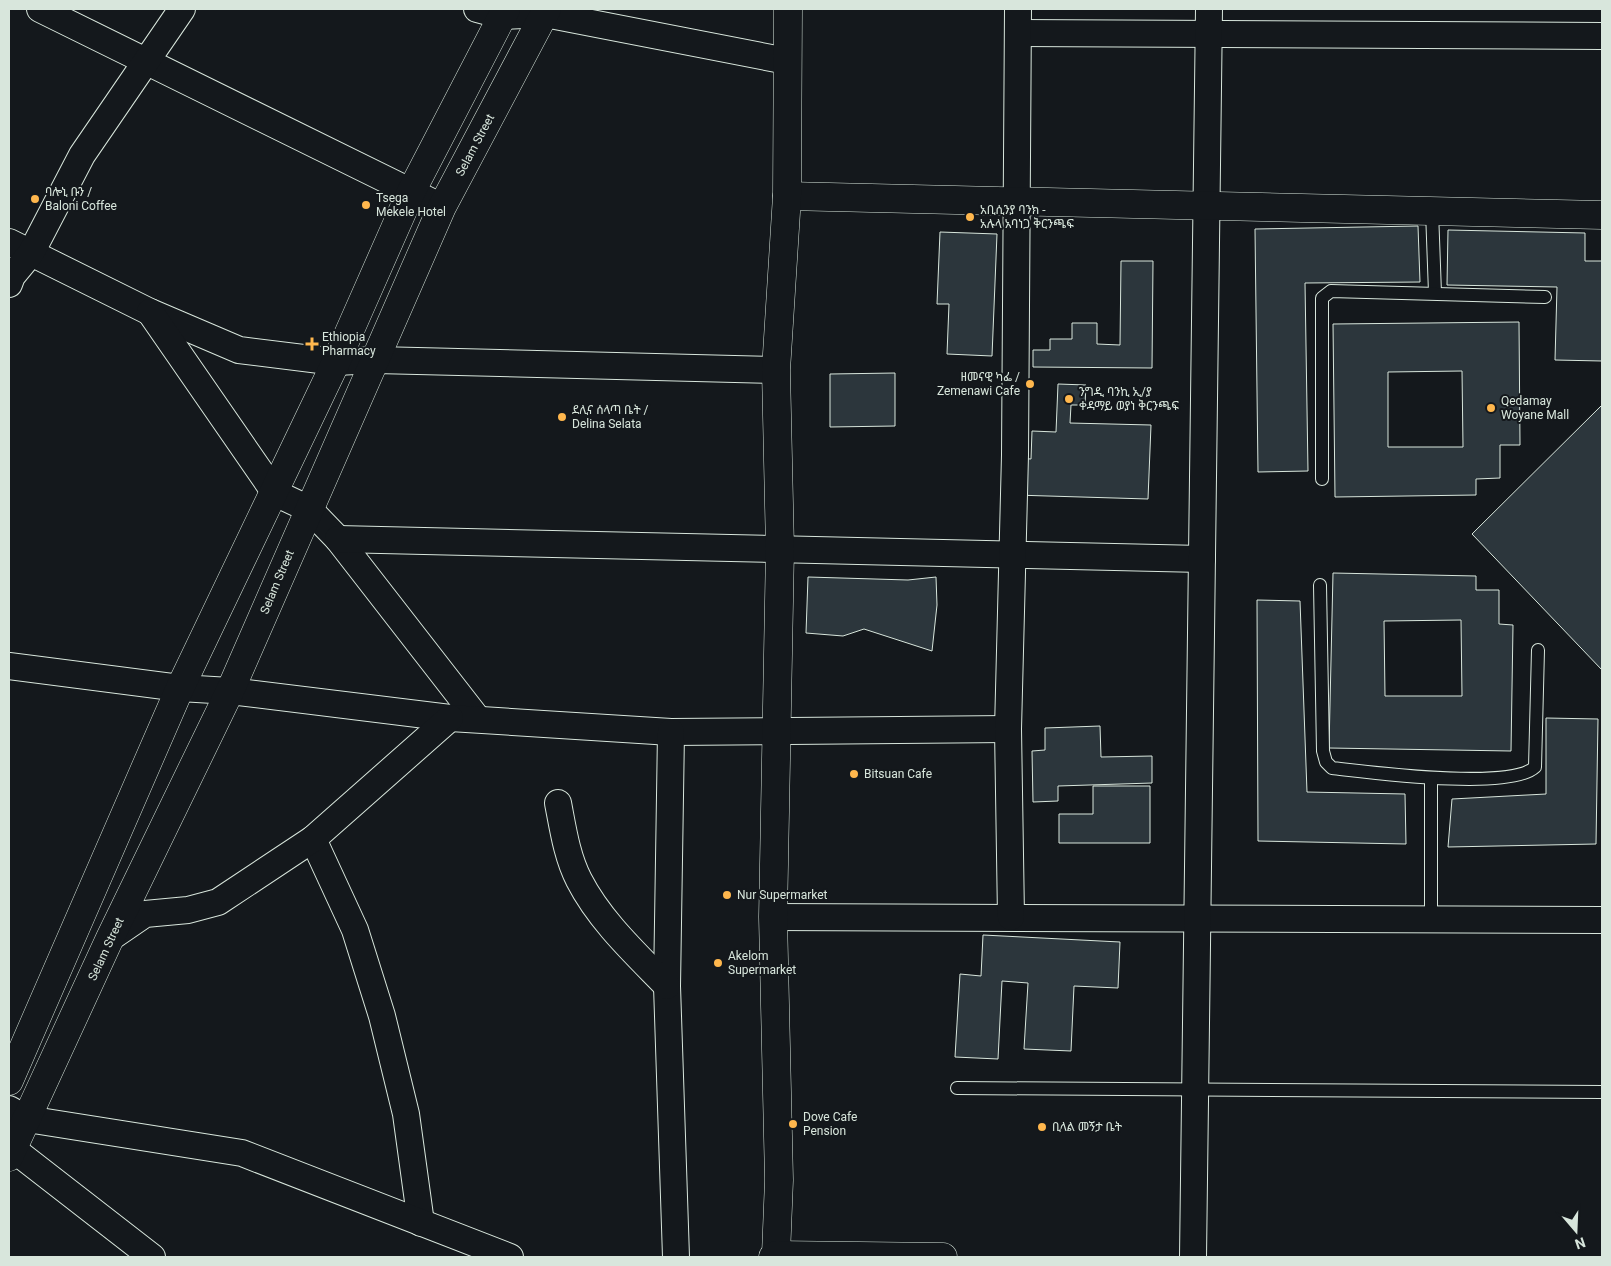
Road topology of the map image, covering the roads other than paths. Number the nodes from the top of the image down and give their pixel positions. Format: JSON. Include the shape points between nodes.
{"nodes":[{"id":1,"x":40,"y":9,"type":"edge"},
{"id":2,"x":182,"y":9,"type":"edge"},
{"id":3,"x":788,"y":9,"type":"edge"},
{"id":4,"x":495,"y":11,"type":"edge"},
{"id":5,"x":546,"y":11,"type":"edge"},
{"id":6,"x":1019,"y":21,"type":"edge"},
{"id":7,"x":1209,"y":21,"type":"edge"},
{"id":8,"x":1602,"y":36,"type":"edge"},
{"id":9,"x":146,"y":61,"type":"junction"},
{"id":10,"x":787,"y":61,"type":"junction"},
{"id":11,"x":411,"y":192,"type":"junction"},
{"id":12,"x":787,"y":196,"type":"junction"},
{"id":13,"x":1017,"y":201,"type":"junction"},
{"id":14,"x":1206,"y":206,"type":"junction"},
{"id":15,"x":442,"y":208,"type":"junction"},
{"id":16,"x":1432,"y":210,"type":"junction"},
{"id":17,"x":1602,"y":214,"type":"edge"},
{"id":18,"x":20,"y":248,"type":"edge"},
{"id":19,"x":9,"y":284,"type":"edge"},
{"id":20,"x":1435,"y":293,"type":"junction"},
{"id":21,"x":1545,"y":297,"type":"dead end"},
{"id":22,"x":150,"y":312,"type":"junction"},
{"id":23,"x":376,"y":360,"type":"junction"},
{"id":24,"x":336,"y":362,"type":"junction"},
{"id":25,"x":776,"y":370,"type":"junction"},
{"id":26,"x":1322,"y":479,"type":"dead end"},
{"id":27,"x":275,"y":493,"type":"junction"},
{"id":28,"x":309,"y":509,"type":"junction"},
{"id":29,"x":338,"y":539,"type":"junction"},
{"id":30,"x":780,"y":549,"type":"junction"},
{"id":31,"x":1013,"y":555,"type":"junction"},
{"id":32,"x":1202,"y":559,"type":"junction"},
{"id":33,"x":1320,"y":585,"type":"dead end"},
{"id":34,"x":1538,"y":650,"type":"dead end"},
{"id":35,"x":9,"y":666,"type":"edge"},
{"id":36,"x":180,"y":688,"type":"junction"},
{"id":37,"x":230,"y":691,"type":"junction"},
{"id":38,"x":450,"y":718,"type":"junction"},
{"id":39,"x":476,"y":718,"type":"junction"},
{"id":40,"x":1008,"y":729,"type":"junction"},
{"id":41,"x":777,"y":730,"type":"junction"},
{"id":42,"x":671,"y":732,"type":"junction"},
{"id":43,"x":1431,"y":779,"type":"junction"},
{"id":44,"x":558,"y":803,"type":"dead end"},
{"id":45,"x":313,"y":839,"type":"junction"},
{"id":46,"x":774,"y":917,"type":"junction"},
{"id":47,"x":1011,"y":917,"type":"junction"},
{"id":48,"x":1197,"y":918,"type":"junction"},
{"id":49,"x":1431,"y":918,"type":"junction"},
{"id":50,"x":1602,"y":920,"type":"edge"},
{"id":51,"x":110,"y":938,"type":"junction"},
{"id":52,"x":667,"y":986,"type":"junction"},
{"id":53,"x":9,"y":1081,"type":"edge"},
{"id":54,"x":957,"y":1088,"type":"dead end"},
{"id":55,"x":1195,"y":1090,"type":"junction"},
{"id":56,"x":1602,"y":1092,"type":"edge"},
{"id":57,"x":18,"y":1114,"type":"edge"},
{"id":58,"x":10,"y":1150,"type":"edge"},
{"id":59,"x":421,"y":1223,"type":"junction"},
{"id":60,"x":774,"y":1256,"type":"edge"},
{"id":61,"x":152,"y":1257,"type":"edge"},
{"id":62,"x":510,"y":1257,"type":"edge"},
{"id":63,"x":676,"y":1257,"type":"edge"},
{"id":64,"x":943,"y":1257,"type":"edge"},
{"id":65,"x":1193,"y":1257,"type":"edge"}],
"edges":[{"from":1,"to":9,"type":"street"},
{"from":2,"to":9,"type":"street"},
{"from":3,"to":10,"type":"street"},
{"from":4,"to":5,"type":"street"},
{"from":4,"to":11,"type":"street"},
{"from":5,"to":10,"type":"street"},
{"from":5,"to":15,"type":"street","name":"Selam Street"},
{"from":6,"to":7,"type":"street"},
{"from":6,"to":13,"type":"street"},
{"from":7,"to":8,"type":"street"},
{"from":7,"to":14,"type":"street"},
{"from":9,"to":11,"type":"street"},
{"from":9,"to":18,"type":"street"},
{"from":10,"to":12,"type":"street"},
{"from":11,"to":15,"type":"street"},
{"from":11,"to":24,"type":"street"},
{"from":12,"to":13,"type":"street"},
{"from":12,"to":25,"type":"street"},
{"from":13,"to":14,"type":"street"},
{"from":13,"to":31,"type":"street"},
{"from":14,"to":16,"type":"street"},
{"from":14,"to":32,"type":"street"},
{"from":15,"to":23,"type":"street","name":"Selam Street"},
{"from":16,"to":17,"type":"street"},
{"from":16,"to":20,"type":"lane"},
{"from":18,"to":19,"type":"street"},
{"from":18,"to":22,"type":"street"},
{"from":20,"to":21,"type":"lane"},
{"from":20,"to":26,"type":"lane","via":[[1331,291],[1322,298]]},
{"from":22,"to":24,"type":"street","via":[[239,350]]},
{"from":22,"to":27,"type":"street"},
{"from":23,"to":24,"type":"street"},
{"from":23,"to":25,"type":"street"},
{"from":23,"to":28,"type":"street","name":"Selam Street"},
{"from":24,"to":27,"type":"street"},
{"from":25,"to":30,"type":"street"},
{"from":27,"to":28,"type":"street"},
{"from":27,"to":36,"type":"street"},
{"from":28,"to":29,"type":"street"},
{"from":28,"to":37,"type":"street","name":"Selam Street"},
{"from":29,"to":30,"type":"street"},
{"from":29,"to":39,"type":"street"},
{"from":30,"to":31,"type":"street"},
{"from":30,"to":41,"type":"street"},
{"from":31,"to":32,"type":"street"},
{"from":31,"to":40,"type":"street"},
{"from":32,"to":48,"type":"street"},
{"from":33,"to":43,"type":"lane","via":[[1323,751],[1326,762],[1332,768]]},
{"from":34,"to":43,"type":"lane","via":[[1534,767],[1526,774],[1513,776]]},
{"from":35,"to":36,"type":"street"},
{"from":36,"to":37,"type":"street"},
{"from":36,"to":53,"type":"street"},
{"from":37,"to":38,"type":"street"},
{"from":37,"to":51,"type":"street","name":"Selam Street"},
{"from":38,"to":39,"type":"street"},
{"from":38,"to":45,"type":"street"},
{"from":39,"to":42,"type":"street"},
{"from":40,"to":41,"type":"street"},
{"from":40,"to":47,"type":"street"},
{"from":41,"to":42,"type":"street"},
{"from":41,"to":46,"type":"street"},
{"from":42,"to":52,"type":"street"},
{"from":43,"to":49,"type":"lane"},
{"from":44,"to":52,"type":"street","via":[[566,845],[579,880],[613,929]]},
{"from":45,"to":51,"type":"street","via":[[218,902],[188,910],[145,914]]},
{"from":45,"to":59,"type":"street","via":[[355,930],[382,1016],[406,1114]]},
{"from":46,"to":47,"type":"street"},
{"from":46,"to":60,"type":"street","via":[[779,1180]]},
{"from":47,"to":48,"type":"street"},
{"from":48,"to":49,"type":"street"},
{"from":48,"to":55,"type":"street"},
{"from":49,"to":50,"type":"street"},
{"from":51,"to":57,"type":"street","name":"Selam Street"},
{"from":52,"to":63,"type":"street"},
{"from":54,"to":55,"type":"lane"},
{"from":55,"to":56,"type":"lane"},
{"from":55,"to":65,"type":"street"},
{"from":57,"to":58,"type":"street","name":"Selam Street"},
{"from":57,"to":59,"type":"street","via":[[242,1154]]},
{"from":58,"to":61,"type":"street"},
{"from":59,"to":62,"type":"street"},
{"from":60,"to":64,"type":"street"}]}
